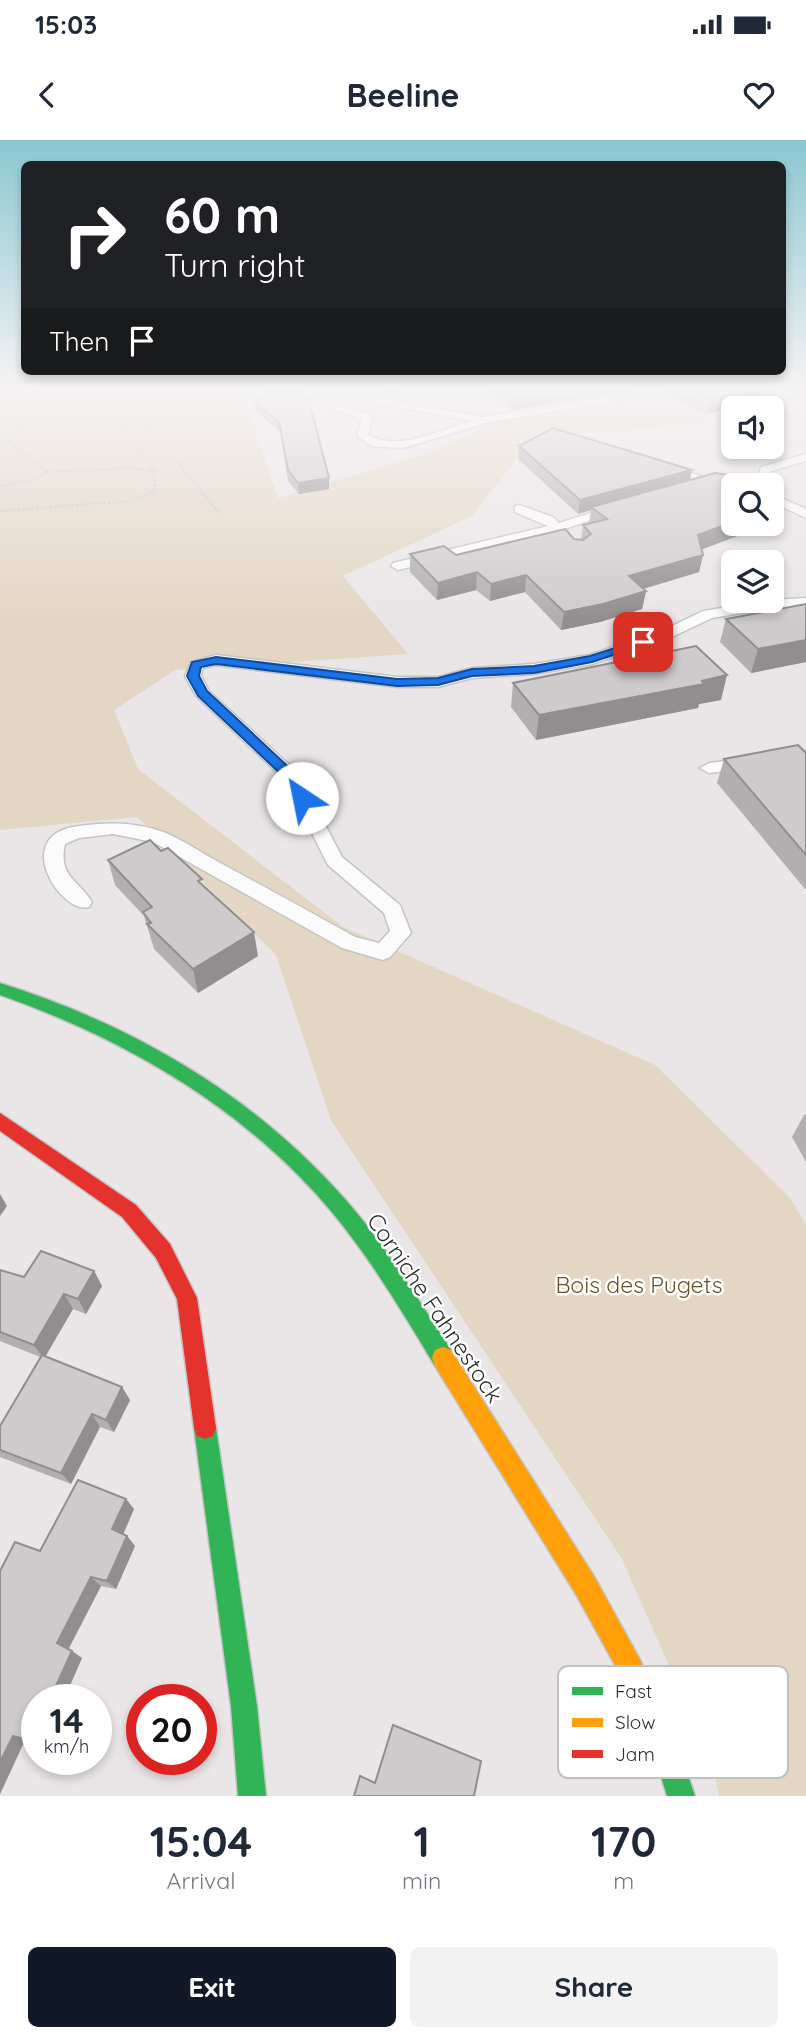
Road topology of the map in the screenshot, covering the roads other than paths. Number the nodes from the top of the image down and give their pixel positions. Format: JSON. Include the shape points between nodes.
{"nodes":[{"id":1,"x":653,"y":465,"type":"edge"},
{"id":2,"x":780,"y":465,"type":"edge"},
{"id":3,"x":765,"y":473,"type":"edge"},
{"id":4,"x":686,"y":490,"type":"edge"},
{"id":5,"x":635,"y":504,"type":"edge"},
{"id":6,"x":784,"y":504,"type":"edge"},
{"id":7,"x":519,"y":509,"type":"dead end"},
{"id":8,"x":806,"y":514,"type":"edge"},
{"id":9,"x":556,"y":527,"type":"junction"},
{"id":10,"x":571,"y":543,"type":"edge"},
{"id":11,"x":398,"y":566,"type":"dead end"},
{"id":12,"x":806,"y":602,"type":"edge"},
{"id":13,"x":806,"y":756,"type":"edge"},
{"id":14,"x":709,"y":768,"type":"dead end"},
{"id":15,"x":82,"y":902,"type":"dead end"},
{"id":16,"x":0,"y":989,"type":"edge"},
{"id":17,"x":0,"y":1121,"type":"edge"},
{"id":18,"x":629,"y":1666,"type":"edge"},
{"id":19,"x":675,"y":1778,"type":"edge"},
{"id":20,"x":252,"y":1796,"type":"edge"},
{"id":21,"x":681,"y":1796,"type":"edge"}],
"edges":[{"from":1,"to":4,"type":"lane","via":[[716,484]]},
{"from":2,"to":3,"type":"lane"},
{"from":5,"to":9,"type":"lane"},
{"from":6,"to":8,"type":"lane"},
{"from":7,"to":9,"type":"lane"},
{"from":9,"to":10,"type":"lane"},
{"from":9,"to":11,"type":"lane"},
{"from":12,"to":15,"type":"lane","via":[[708,614],[674,638],[592,659],[472,673],[438,682],[397,682],[216,660],[196,665],[193,676],[202,693],[292,777],[335,861],[393,910],[401,933],[383,952],[348,943],[158,837],[113,828],[75,832],[56,841],[51,857],[59,879]]},
{"from":13,"to":14,"type":"lane"},
{"from":16,"to":18,"type":"main road","name":"Corniche Fahnestock","via":[[92,1021],[165,1062],[288,1152],[328,1193],[372,1249],[447,1363],[594,1598]]},
{"from":17,"to":20,"type":"main road","via":[[129,1212],[163,1251],[187,1298],[244,1706]]},
{"from":19,"to":21,"type":"main road","name":"Corniche Fahnestock"}]}
